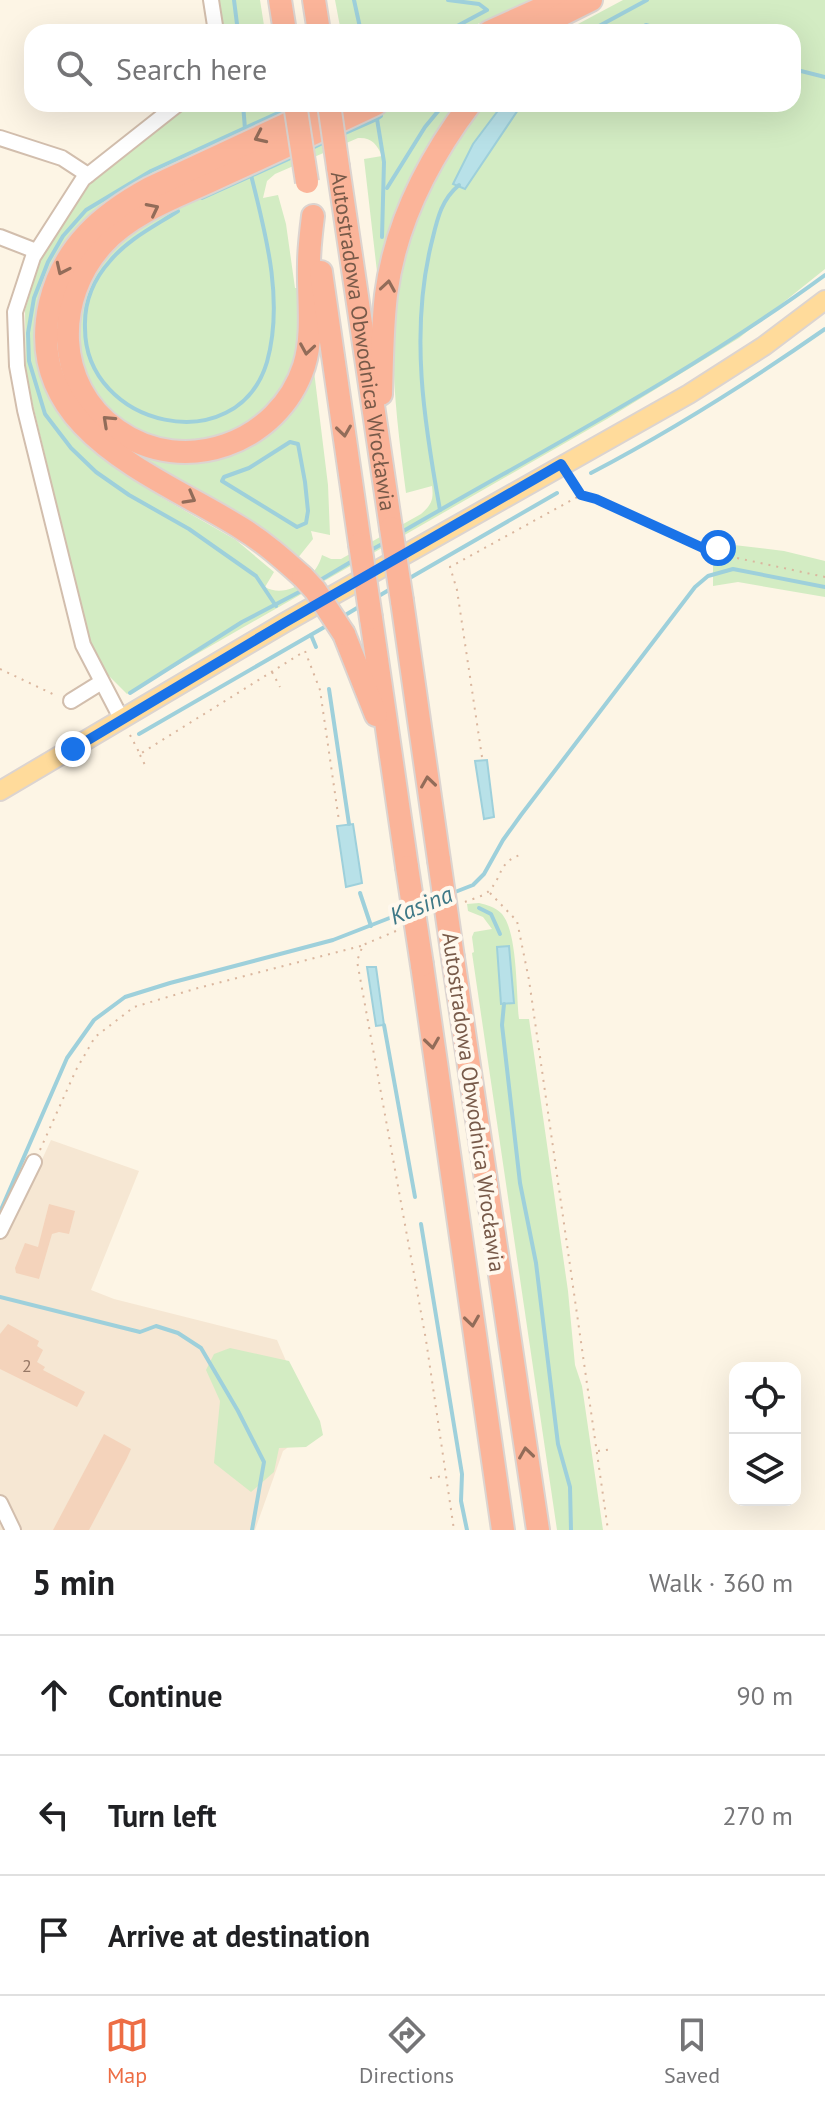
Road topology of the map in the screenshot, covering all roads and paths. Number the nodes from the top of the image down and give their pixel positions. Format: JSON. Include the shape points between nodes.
{"nodes":[{"id":1,"x":211,"y":0,"type":"edge"},
{"id":2,"x":280,"y":0,"type":"edge"},
{"id":3,"x":314,"y":0,"type":"edge"},
{"id":4,"x":560,"y":0,"type":"edge"},
{"id":5,"x":591,"y":0,"type":"edge"},
{"id":6,"x":609,"y":0,"type":"edge"},
{"id":7,"x":215,"y":24,"type":"edge"},
{"id":8,"x":284,"y":24,"type":"edge"},
{"id":9,"x":318,"y":24,"type":"edge"},
{"id":10,"x":507,"y":24,"type":"edge"},
{"id":11,"x":543,"y":24,"type":"edge"},
{"id":12,"x":568,"y":24,"type":"edge"},
{"id":13,"x":168,"y":112,"type":"edge"},
{"id":14,"x":296,"y":112,"type":"edge"},
{"id":15,"x":313,"y":112,"type":"edge"},
{"id":16,"x":331,"y":112,"type":"edge"},
{"id":17,"x":359,"y":112,"type":"edge"},
{"id":18,"x":465,"y":112,"type":"edge"},
{"id":19,"x":0,"y":138,"type":"edge"},
{"id":20,"x":88,"y":175,"type":"junction"},
{"id":21,"x":313,"y":216,"type":"junction"},
{"id":22,"x":0,"y":237,"type":"edge"},
{"id":23,"x":36,"y":251,"type":"junction"},
{"id":24,"x":825,"y":300,"type":"edge"},
{"id":25,"x":380,"y":447,"type":"junction"},
{"id":26,"x":561,"y":464,"type":"junction"},
{"id":27,"x":581,"y":495,"type":"junction"},
{"id":28,"x":718,"y":548,"type":"dead end"},
{"id":29,"x":714,"y":553,"type":"junction"},
{"id":30,"x":825,"y":577,"type":"edge"},
{"id":31,"x":0,"y":669,"type":"edge"},
{"id":32,"x":271,"y":671,"type":"junction"},
{"id":33,"x":100,"y":683,"type":"junction"},
{"id":34,"x":280,"y":687,"type":"dead end"},
{"id":35,"x":71,"y":701,"type":"joint"},
{"id":36,"x":122,"y":720,"type":"junction"},
{"id":37,"x":389,"y":749,"type":"junction"},
{"id":38,"x":140,"y":754,"type":"junction"},
{"id":39,"x":482,"y":757,"type":"dead end"},
{"id":40,"x":146,"y":767,"type":"dead end"},
{"id":41,"x":0,"y":791,"type":"edge"},
{"id":42,"x":339,"y":821,"type":"dead end"},
{"id":43,"x":523,"y":854,"type":"dead end"},
{"id":44,"x":489,"y":892,"type":"junction"},
{"id":45,"x":461,"y":904,"type":"dead end"},
{"id":46,"x":405,"y":927,"type":"dead end"},
{"id":47,"x":363,"y":945,"type":"junction"},
{"id":48,"x":34,"y":1162,"type":"joint"},
{"id":49,"x":0,"y":1231,"type":"edge"},
{"id":50,"x":613,"y":1449,"type":"dead end"},
{"id":51,"x":597,"y":1451,"type":"junction"},
{"id":52,"x":445,"y":1476,"type":"junction"},
{"id":53,"x":430,"y":1478,"type":"dead end"},
{"id":54,"x":0,"y":1503,"type":"edge"},
{"id":55,"x":13,"y":1530,"type":"edge"},
{"id":56,"x":454,"y":1530,"type":"edge"},
{"id":57,"x":503,"y":1530,"type":"edge"},
{"id":58,"x":538,"y":1530,"type":"edge"},
{"id":59,"x":608,"y":1530,"type":"edge"}],
"edges":[{"from":1,"to":7,"type":"street"},
{"from":2,"to":8,"type":"highway"},
{"from":3,"to":9,"type":"highway"},
{"from":4,"to":10,"type":"highway"},
{"from":5,"to":11,"type":"highway"},
{"from":6,"to":12,"type":"highway"},
{"from":13,"to":20,"type":"street"},
{"from":14,"to":21,"type":"highway","name":"Autostradowa Obwodnica Wrocławia","bridge":true},
{"from":15,"to":37,"type":"highway","one_way":true,"bridge":true,"via":[[150,188],[94,226],[59,274],[48,310],[48,346],[54,377],[85,429],[123,460],[270,547],[315,590],[344,634]]},
{"from":16,"to":25,"type":"highway","name":"Autostradowa Obwodnica Wrocławia","bridge":true},
{"from":21,"to":17,"type":"highway","one_way":true,"via":[[305,364],[277,413],[244,438],[198,452],[142,444],[107,422],[76,379],[67,319],[81,275],[106,241],[145,213]]},
{"from":25,"to":18,"type":"highway","one_way":true,"via":[[392,261],[416,193]]},
{"from":19,"to":20,"type":"street","via":[[62,158]]},
{"from":20,"to":23,"type":"street"},
{"from":21,"to":37,"type":"highway","name":"Autostradowa Obwodnica Wrocławia","one_way":true,"bridge":true},
{"from":22,"to":23,"type":"street"},
{"from":23,"to":33,"type":"street","via":[[15,312],[17,366],[83,645]]},
{"from":24,"to":26,"type":"main road","via":[[689,394]]},
{"from":58,"to":25,"type":"highway","name":"Autostradowa Obwodnica Wrocławia","one_way":true,"bridge":true},
{"from":26,"to":27,"type":"path"},
{"from":26,"to":36,"type":"main road"},
{"from":27,"to":29,"type":"path"},
{"from":27,"to":39,"type":"path","via":[[450,567]]},
{"from":28,"to":29,"type":"path"},
{"from":29,"to":30,"type":"path"},
{"from":31,"to":35,"type":"path"},
{"from":32,"to":34,"type":"path"},
{"from":32,"to":38,"type":"path"},
{"from":32,"to":42,"type":"path","via":[[305,651],[326,723]]},
{"from":33,"to":35,"type":"street"},
{"from":33,"to":36,"type":"street"},
{"from":36,"to":38,"type":"path"},
{"from":36,"to":41,"type":"main road"},
{"from":37,"to":57,"type":"highway","name":"Autostradowa Obwodnica Wrocławia","one_way":true,"bridge":true},
{"from":38,"to":40,"type":"path"},
{"from":43,"to":44,"type":"path","via":[[502,867]]},
{"from":44,"to":45,"type":"path"},
{"from":44,"to":51,"type":"path","via":[[517,921],[529,980]]},
{"from":46,"to":47,"type":"path"},
{"from":47,"to":48,"type":"path","via":[[134,1007],[95,1037]]},
{"from":47,"to":52,"type":"path","via":[[357,961],[426,1340]]},
{"from":48,"to":49,"type":"street"},
{"from":50,"to":51,"type":"path"},
{"from":51,"to":59,"type":"path"},
{"from":52,"to":53,"type":"path"},
{"from":52,"to":56,"type":"path"},
{"from":54,"to":55,"type":"street"}]}
